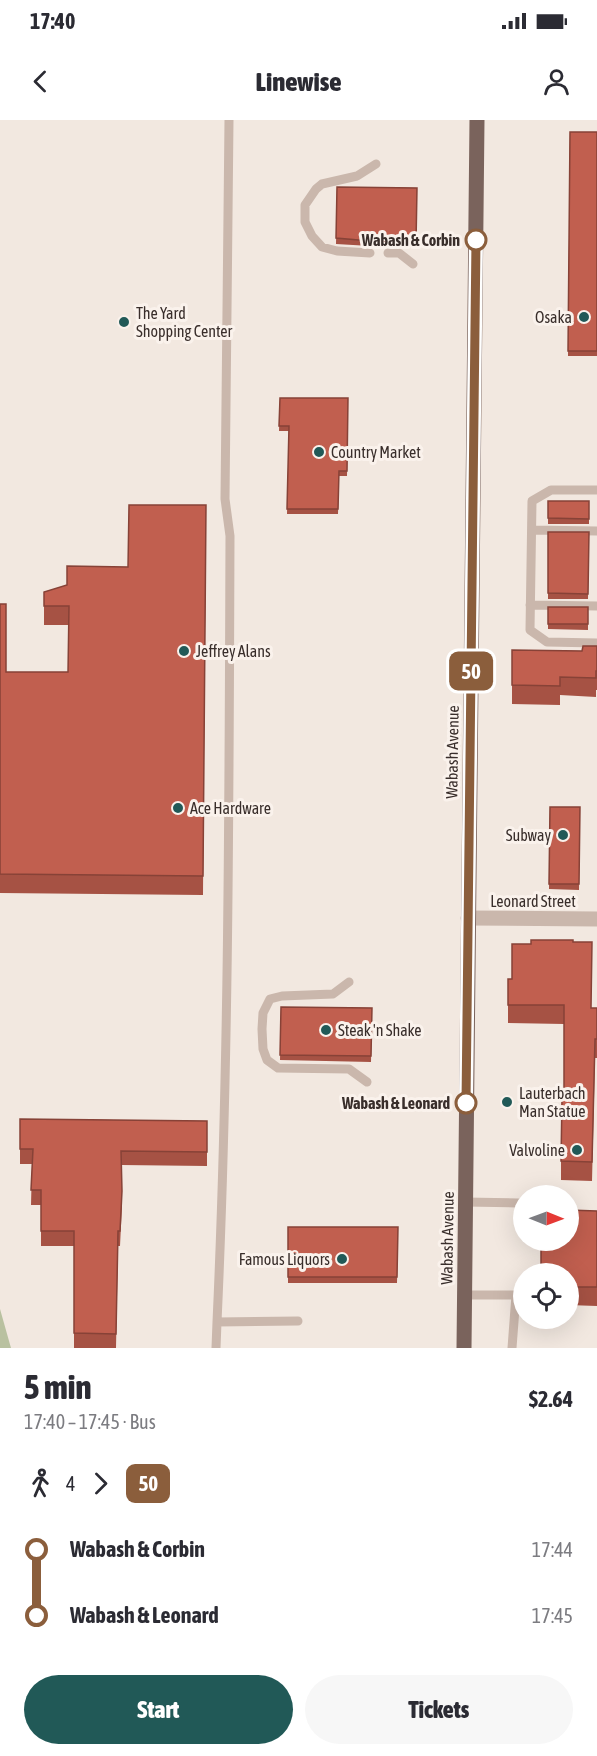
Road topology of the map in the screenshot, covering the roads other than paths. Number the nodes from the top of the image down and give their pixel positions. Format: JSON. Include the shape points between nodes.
{"nodes":[{"id":1,"x":229,"y":120,"type":"edge"},
{"id":2,"x":477,"y":120,"type":"edge"},
{"id":3,"x":376,"y":164,"type":"dead end"},
{"id":4,"x":388,"y":252,"type":"dead end"},
{"id":5,"x":370,"y":253,"type":"dead end"},
{"id":6,"x":413,"y":264,"type":"dead end"},
{"id":7,"x":597,"y":490,"type":"edge"},
{"id":8,"x":532,"y":530,"type":"junction"},
{"id":9,"x":597,"y":531,"type":"edge"},
{"id":10,"x":530,"y":605,"type":"junction"},
{"id":11,"x":597,"y":606,"type":"edge"},
{"id":12,"x":597,"y":643,"type":"edge"},
{"id":13,"x":468,"y":918,"type":"junction"},
{"id":14,"x":597,"y":919,"type":"edge"},
{"id":15,"x":349,"y":982,"type":"dead end"},
{"id":16,"x":366,"y":1082,"type":"dead end"},
{"id":17,"x":465,"y":1202,"type":"junction"},
{"id":18,"x":513,"y":1203,"type":"edge"},
{"id":19,"x":464,"y":1294,"type":"junction"},
{"id":20,"x":298,"y":1321,"type":"dead end"},
{"id":21,"x":217,"y":1322,"type":"junction"},
{"id":22,"x":216,"y":1348,"type":"edge"},
{"id":23,"x":464,"y":1348,"type":"edge"},
{"id":24,"x":512,"y":1348,"type":"edge"}],
"edges":[{"from":1,"to":21,"type":"lane","via":[[225,499],[230,536],[228,858],[223,1197]]},
{"from":2,"to":13,"type":"main road","name":"Wabash Avenue"},
{"from":3,"to":5,"type":"lane","via":[[357,176],[322,184],[305,205],[305,222],[322,247]]},
{"from":4,"to":6,"type":"lane","via":[[399,253]]},
{"from":7,"to":8,"type":"lane","via":[[550,490],[532,501]]},
{"from":8,"to":9,"type":"lane"},
{"from":8,"to":10,"type":"lane"},
{"from":10,"to":11,"type":"lane"},
{"from":10,"to":12,"type":"lane","via":[[530,630],[547,642]]},
{"from":13,"to":14,"type":"street","name":"Leonard Street"},
{"from":13,"to":17,"type":"main road","name":"Wabash Avenue"},
{"from":15,"to":16,"type":"lane","via":[[333,994],[270,999],[263,1013],[263,1049],[267,1060],[278,1068],[349,1069]]},
{"from":17,"to":18,"type":"lane"},
{"from":17,"to":19,"type":"main road","name":"Wabash Avenue"},
{"from":19,"to":23,"type":"main road","name":"Wabash Avenue"},
{"from":19,"to":24,"type":"lane","via":[[516,1295]]},
{"from":20,"to":21,"type":"lane"},
{"from":21,"to":22,"type":"lane"}]}
